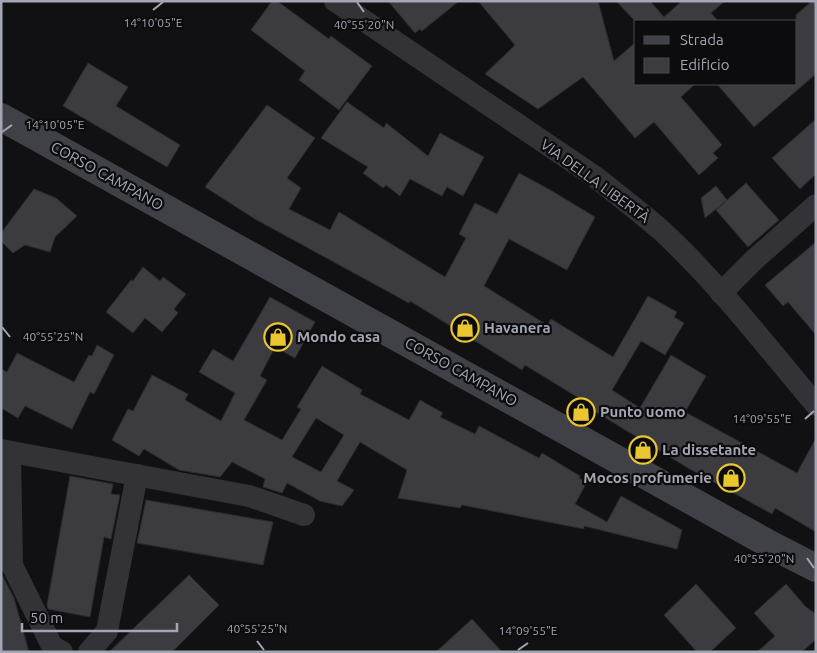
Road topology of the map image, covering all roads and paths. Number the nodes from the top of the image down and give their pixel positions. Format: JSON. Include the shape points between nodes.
{"nodes":[{"id":1,"x":335,"y":1,"type":"edge"},
{"id":2,"x":1,"y":117,"type":"edge"},
{"id":3,"x":816,"y":205,"type":"edge"},
{"id":4,"x":721,"y":294,"type":"junction"},
{"id":5,"x":816,"y":405,"type":"edge"},
{"id":6,"x":6,"y":451,"type":"edge"},
{"id":7,"x":137,"y":475,"type":"junction"},
{"id":8,"x":304,"y":515,"type":"dead end"},
{"id":9,"x":816,"y":568,"type":"edge"},
{"id":10,"x":62,"y":652,"type":"edge"},
{"id":11,"x":89,"y":652,"type":"edge"}],
"edges":[{"from":1,"to":4,"type":"street","name":"VIA DELLA LIBERTÀ","via":[[626,200],[663,232]]},
{"from":2,"to":9,"type":"main road","name":"CORSO CAMPANO"},
{"from":3,"to":4,"type":"street"},
{"from":4,"to":5,"type":"street","name":"VIA DELLA LIBERTÀ"},
{"from":6,"to":7,"type":"street"},
{"from":6,"to":10,"type":"street","via":[[12,565],[52,646]]},
{"from":7,"to":8,"type":"street","via":[[249,496]]},
{"from":7,"to":11,"type":"street","via":[[107,631]]}]}
